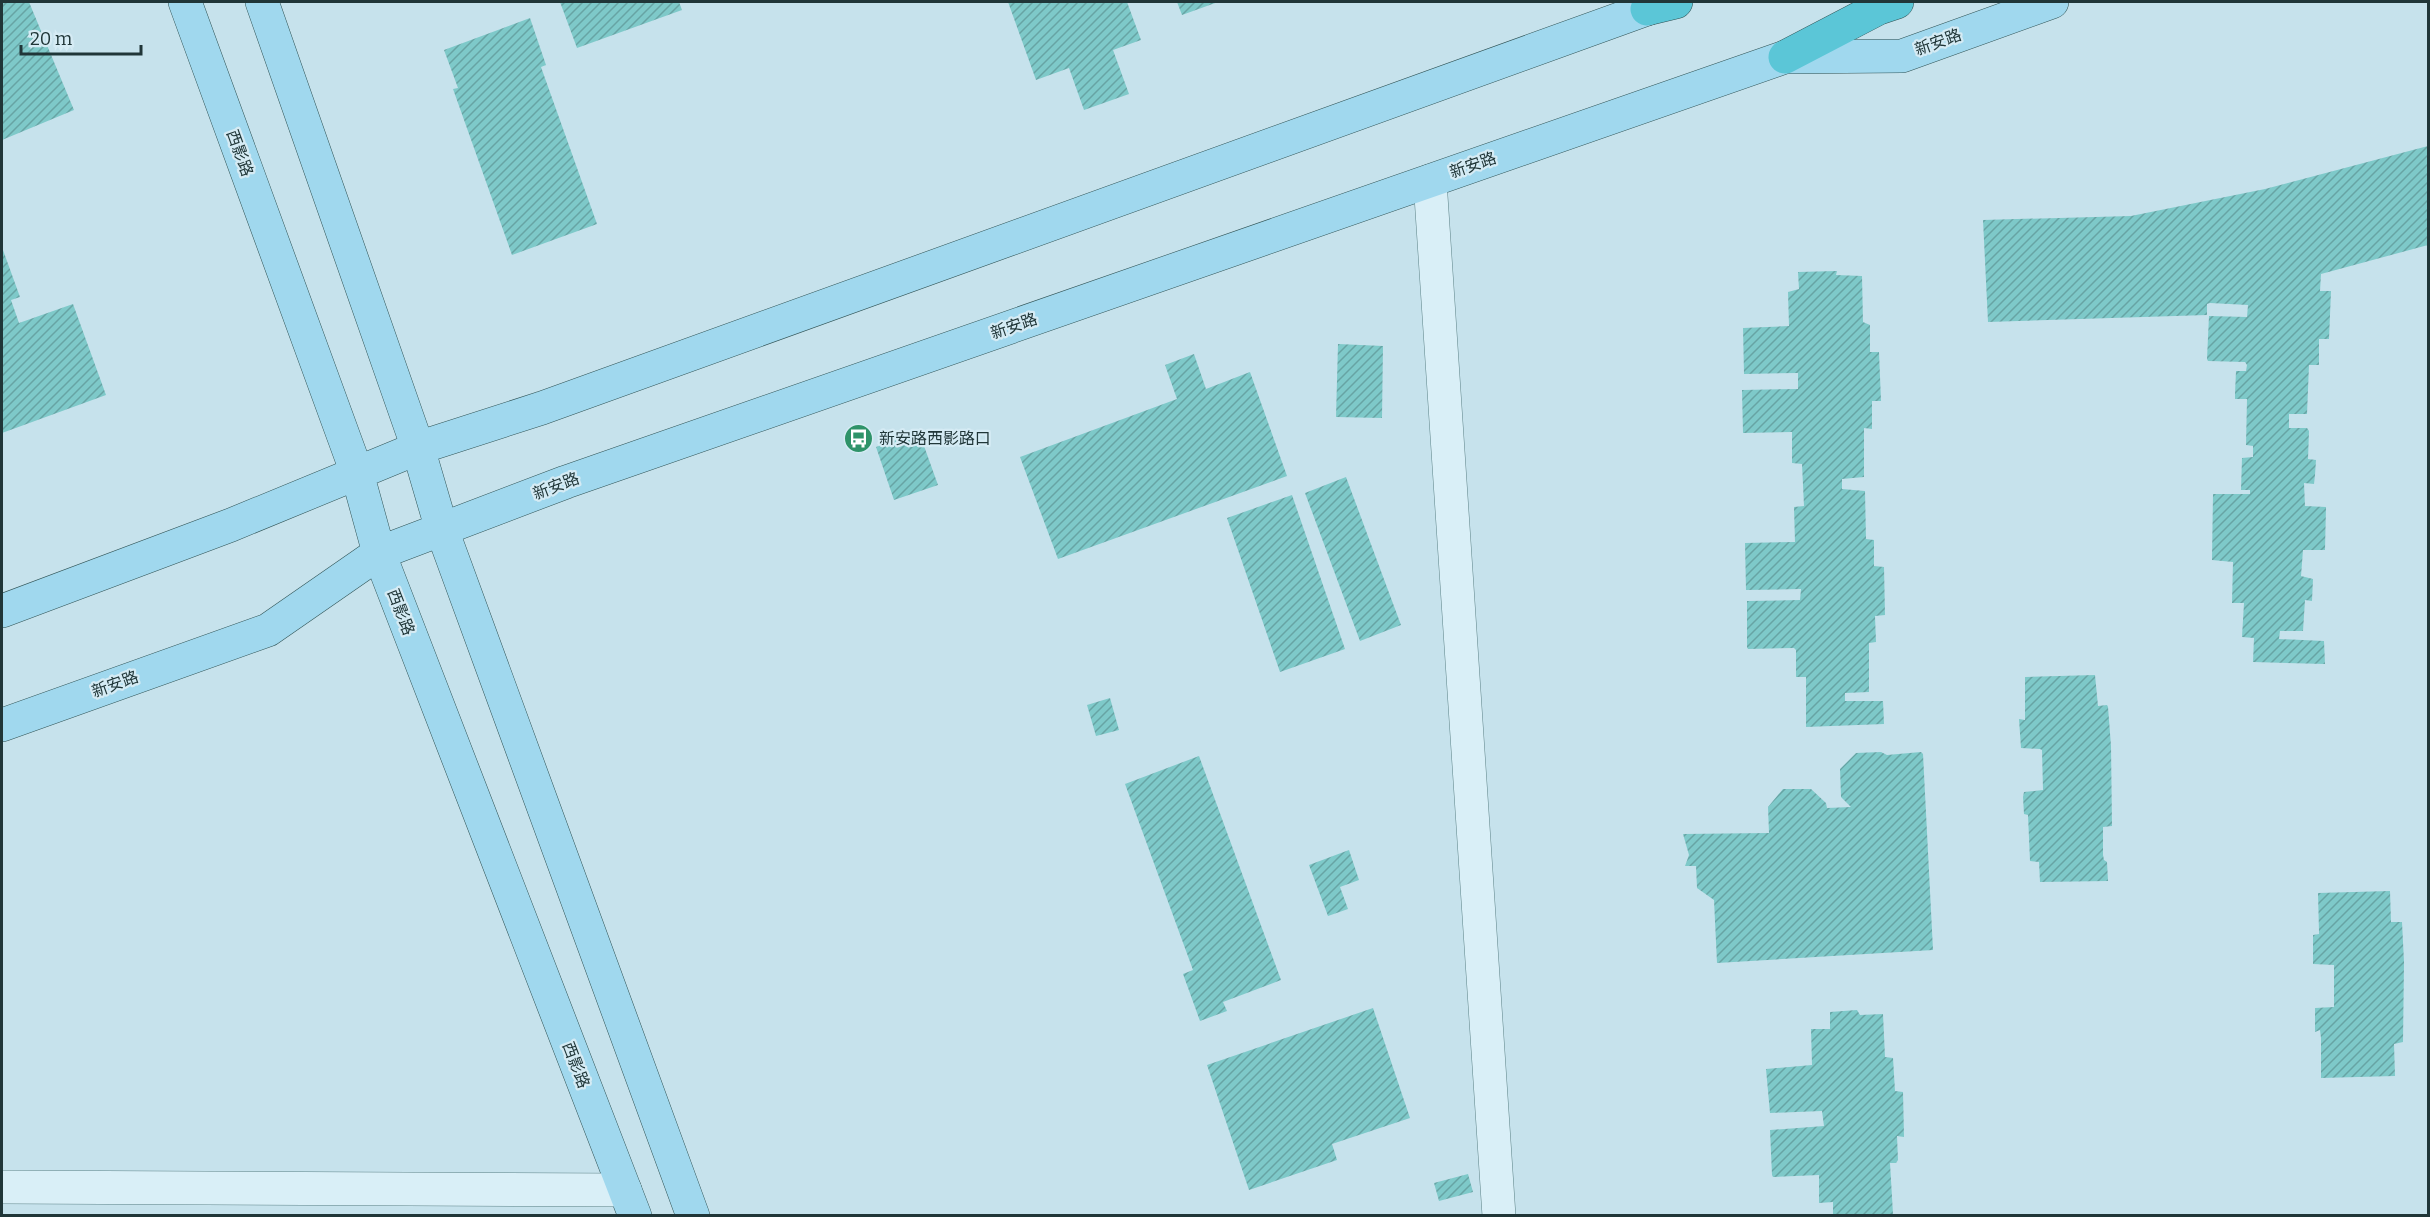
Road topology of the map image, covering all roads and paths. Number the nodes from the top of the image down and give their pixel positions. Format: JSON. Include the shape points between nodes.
{"nodes":[{"id":1,"x":185,"y":2,"type":"edge"},
{"id":2,"x":262,"y":2,"type":"edge"},
{"id":3,"x":1897,"y":2,"type":"edge"},
{"id":4,"x":2052,"y":2,"type":"edge"},
{"id":5,"x":1661,"y":4,"type":"edge"},
{"id":6,"x":1785,"y":57,"type":"junction"},
{"id":7,"x":1430,"y":181,"type":"junction"},
{"id":8,"x":418,"y":448,"type":"junction"},
{"id":9,"x":357,"y":473,"type":"junction"},
{"id":10,"x":442,"y":530,"type":"junction"},
{"id":11,"x":379,"y":553,"type":"junction"},
{"id":12,"x":2,"y":611,"type":"edge"},
{"id":13,"x":2,"y":725,"type":"edge"},
{"id":14,"x":2,"y":1187,"type":"edge"},
{"id":15,"x":630,"y":1203,"type":"edge"},
{"id":16,"x":693,"y":1215,"type":"edge"},
{"id":17,"x":1499,"y":1215,"type":"edge"}],
"edges":[{"from":1,"to":9,"type":"main road","name":"西影路"},
{"from":2,"to":8,"type":"main road"},
{"from":3,"to":6,"type":"highway"},
{"from":4,"to":6,"type":"main road","name":"新安路","via":[[1902,56]]},
{"from":5,"to":8,"type":"main road","via":[[542,408]]},
{"from":6,"to":7,"type":"main road","name":"新安路"},
{"from":7,"to":10,"type":"main road","name":"新安路","via":[[566,482]]},
{"from":7,"to":17,"type":"street"},
{"from":8,"to":9,"type":"main road"},
{"from":8,"to":10,"type":"main road"},
{"from":9,"to":11,"type":"main road","name":"西影路"},
{"from":9,"to":12,"type":"main road"},
{"from":10,"to":11,"type":"main road","name":"新安路"},
{"from":10,"to":16,"type":"main road"},
{"from":11,"to":13,"type":"main road","name":"新安路","via":[[268,630]]},
{"from":11,"to":15,"type":"main road","name":"西影路"},
{"from":14,"to":15,"type":"street"}]}
